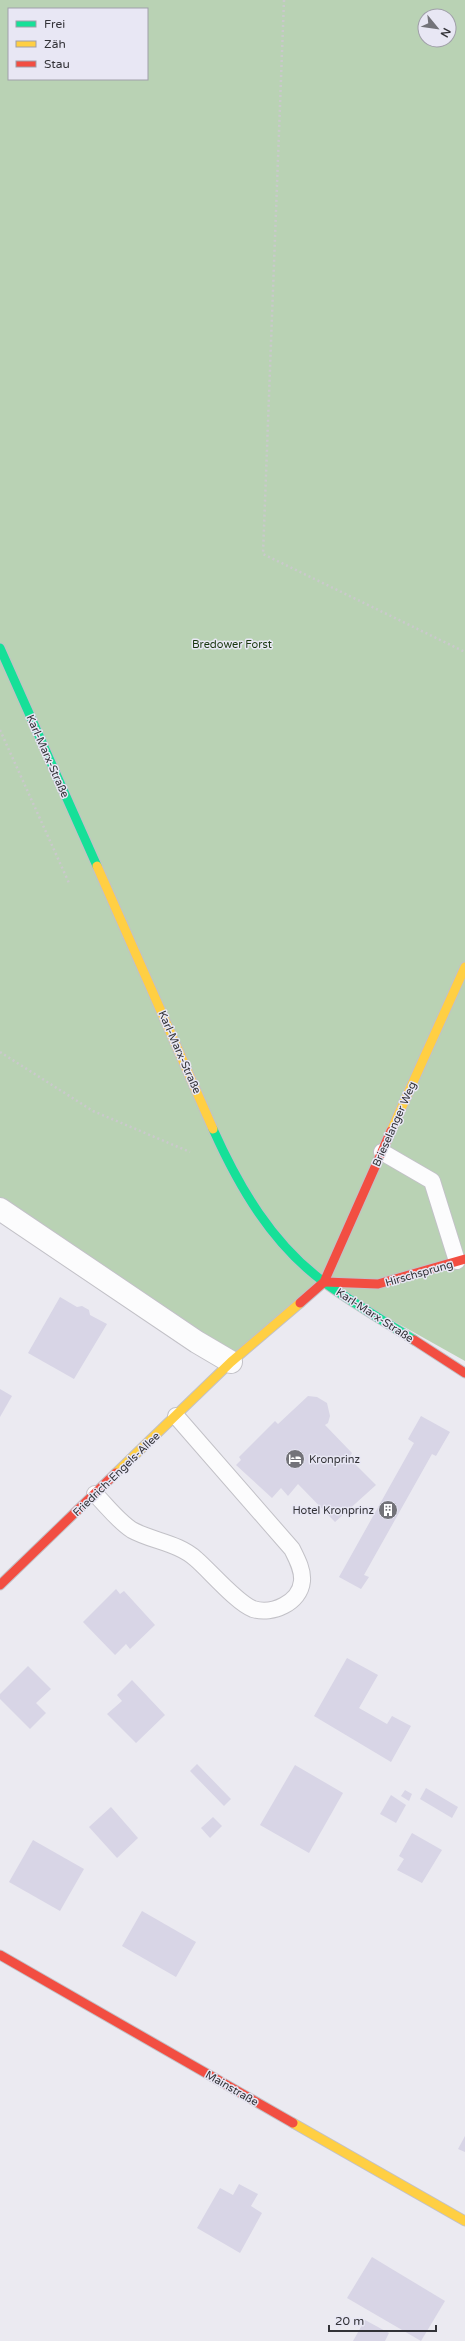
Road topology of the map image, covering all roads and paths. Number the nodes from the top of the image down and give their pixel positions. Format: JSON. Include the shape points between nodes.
{"nodes":[{"id":1,"x":284,"y":0,"type":"edge"},
{"id":2,"x":0,"y":648,"type":"edge"},
{"id":3,"x":465,"y":652,"type":"edge"},
{"id":4,"x":465,"y":967,"type":"edge"},
{"id":5,"x":0,"y":1052,"type":"edge"},
{"id":6,"x":382,"y":1152,"type":"junction"},
{"id":7,"x":190,"y":1153,"type":"dead end"},
{"id":8,"x":0,"y":1209,"type":"edge"},
{"id":9,"x":461,"y":1260,"type":"edge"},
{"id":10,"x":324,"y":1282,"type":"junction"},
{"id":11,"x":231,"y":1362,"type":"junction"},
{"id":12,"x":465,"y":1373,"type":"edge"},
{"id":13,"x":176,"y":1416,"type":"junction"},
{"id":14,"x":95,"y":1494,"type":"junction"},
{"id":15,"x":0,"y":1585,"type":"edge"},
{"id":16,"x":0,"y":1955,"type":"edge"},
{"id":17,"x":465,"y":2222,"type":"edge"}],
"edges":[{"from":1,"to":3,"type":"path","via":[[263,554]]},
{"from":2,"to":10,"type":"street","name":"Karl-Marx-Straße","via":[[232,1171],[271,1231],[295,1257]]},
{"from":4,"to":6,"type":"street","name":"Brieselanger Weg"},
{"from":5,"to":7,"type":"path","via":[[93,1111]]},
{"from":6,"to":9,"type":"lane","via":[[432,1181]]},
{"from":6,"to":10,"type":"street","name":"Brieselanger Weg"},
{"from":8,"to":11,"type":"street","via":[[197,1342]]},
{"from":9,"to":10,"type":"street","name":"Hirschsprung","via":[[378,1284]]},
{"from":10,"to":11,"type":"street","name":"Friedrich-Engels-Allee"},
{"from":10,"to":12,"type":"street","name":"Karl-Marx-Straße"},
{"from":11,"to":13,"type":"street","name":"Friedrich-Engels-Allee"},
{"from":13,"to":14,"type":"street","name":"Friedrich-Engels-Allee"},
{"from":13,"to":14,"type":"lane","via":[[292,1549],[300,1566],[302,1581],[296,1596],[269,1612],[252,1609],[194,1557],[132,1529]]},
{"from":14,"to":15,"type":"street","name":"Friedrich-Engels-Allee"},
{"from":16,"to":17,"type":"street","name":"Mainstraße"}]}
